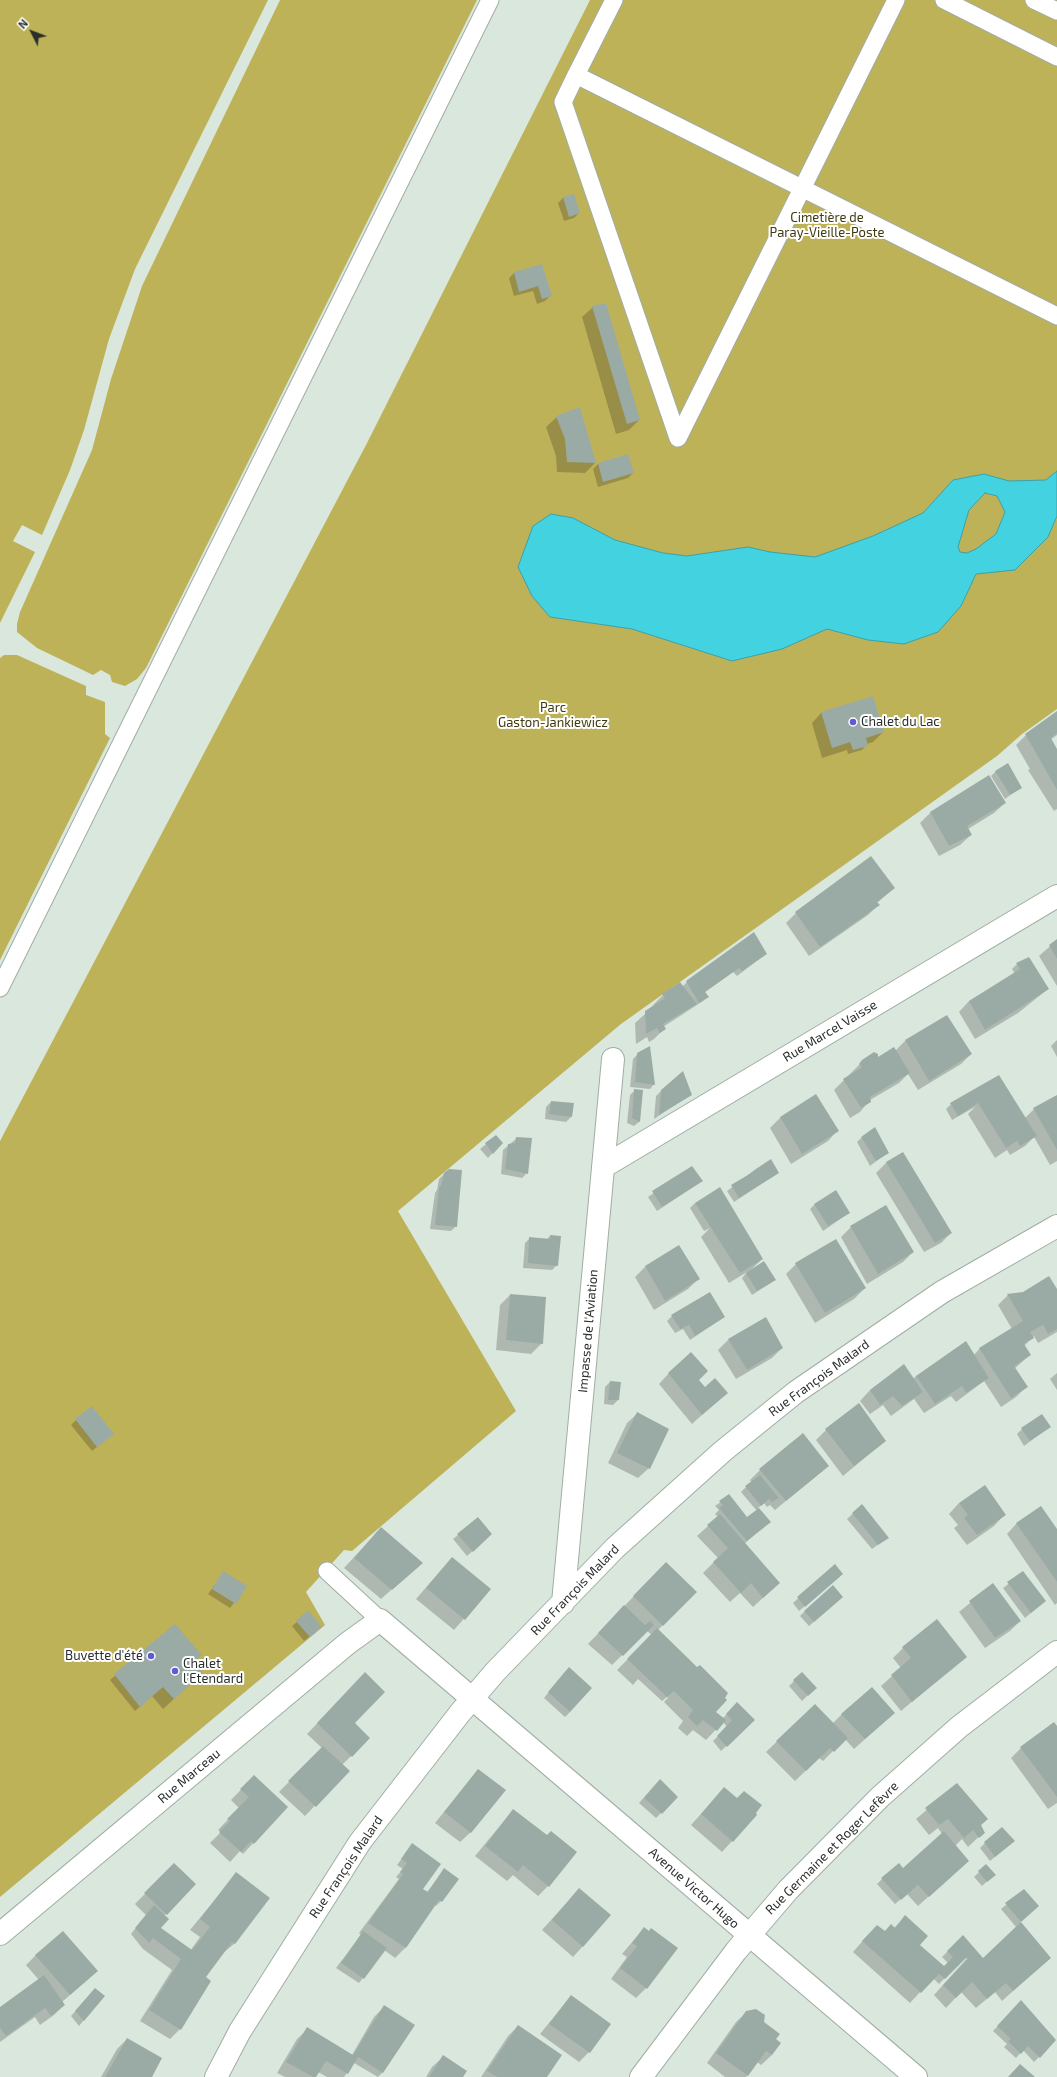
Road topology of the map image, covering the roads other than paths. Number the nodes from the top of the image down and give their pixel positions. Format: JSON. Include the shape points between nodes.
{"nodes":[{"id":1,"x":490,"y":0,"type":"edge"},
{"id":2,"x":614,"y":0,"type":"edge"},
{"id":3,"x":896,"y":0,"type":"edge"},
{"id":4,"x":944,"y":0,"type":"edge"},
{"id":5,"x":1034,"y":0,"type":"edge"},
{"id":6,"x":1057,"y":11,"type":"edge"},
{"id":7,"x":1057,"y":57,"type":"edge"},
{"id":8,"x":576,"y":75,"type":"junction"},
{"id":9,"x":803,"y":189,"type":"junction"},
{"id":10,"x":1057,"y":316,"type":"edge"},
{"id":11,"x":1057,"y":896,"type":"edge"},
{"id":12,"x":0,"y":988,"type":"edge"},
{"id":13,"x":613,"y":1059,"type":"dead end"},
{"id":14,"x":603,"y":1167,"type":"junction"},
{"id":15,"x":1057,"y":1226,"type":"edge"},
{"id":16,"x":327,"y":1571,"type":"dead end"},
{"id":17,"x":563,"y":1603,"type":"junction"},
{"id":18,"x":380,"y":1620,"type":"junction"},
{"id":19,"x":1057,"y":1652,"type":"edge"},
{"id":20,"x":472,"y":1699,"type":"junction"},
{"id":21,"x":0,"y":1934,"type":"edge"},
{"id":22,"x":748,"y":1935,"type":"junction"},
{"id":23,"x":216,"y":2077,"type":"edge"},
{"id":24,"x":641,"y":2077,"type":"edge"},
{"id":25,"x":916,"y":2077,"type":"edge"}],
"edges":[{"from":1,"to":12,"type":"lane"},
{"from":2,"to":8,"type":"lane"},
{"from":3,"to":9,"type":"lane"},
{"from":4,"to":7,"type":"lane"},
{"from":5,"to":6,"type":"lane"},
{"from":8,"to":9,"type":"lane"},
{"from":8,"to":9,"type":"lane","via":[[563,102],[678,438]]},
{"from":9,"to":10,"type":"lane"},
{"from":11,"to":14,"type":"street","name":"Rue Marcel Vaisse"},
{"from":13,"to":14,"type":"street","name":"Impasse de l'Aviation"},
{"from":14,"to":17,"type":"street","name":"Impasse de l'Aviation"},
{"from":15,"to":17,"type":"street","name":"Rue François Malard","via":[[942,1292],[796,1392],[724,1451],[621,1543]]},
{"from":16,"to":18,"type":"lane"},
{"from":17,"to":20,"type":"street","name":"Rue François Malard"},
{"from":18,"to":20,"type":"street","name":"Avenue Victor Hugo"},
{"from":18,"to":21,"type":"street","name":"Rue Marceau","via":[[348,1643]]},
{"from":19,"to":22,"type":"street","name":"Rue Germaine et Roger Lefèvre","via":[[959,1727],[880,1797],[788,1890]]},
{"from":20,"to":22,"type":"street","name":"Avenue Victor Hugo"},
{"from":20,"to":23,"type":"street","name":"Rue François Malard","via":[[360,1842],[240,2031]]},
{"from":22,"to":24,"type":"street","name":"Rue Germaine et Roger Lefèvre"},
{"from":22,"to":25,"type":"street","name":"Avenue Victor Hugo"}]}
